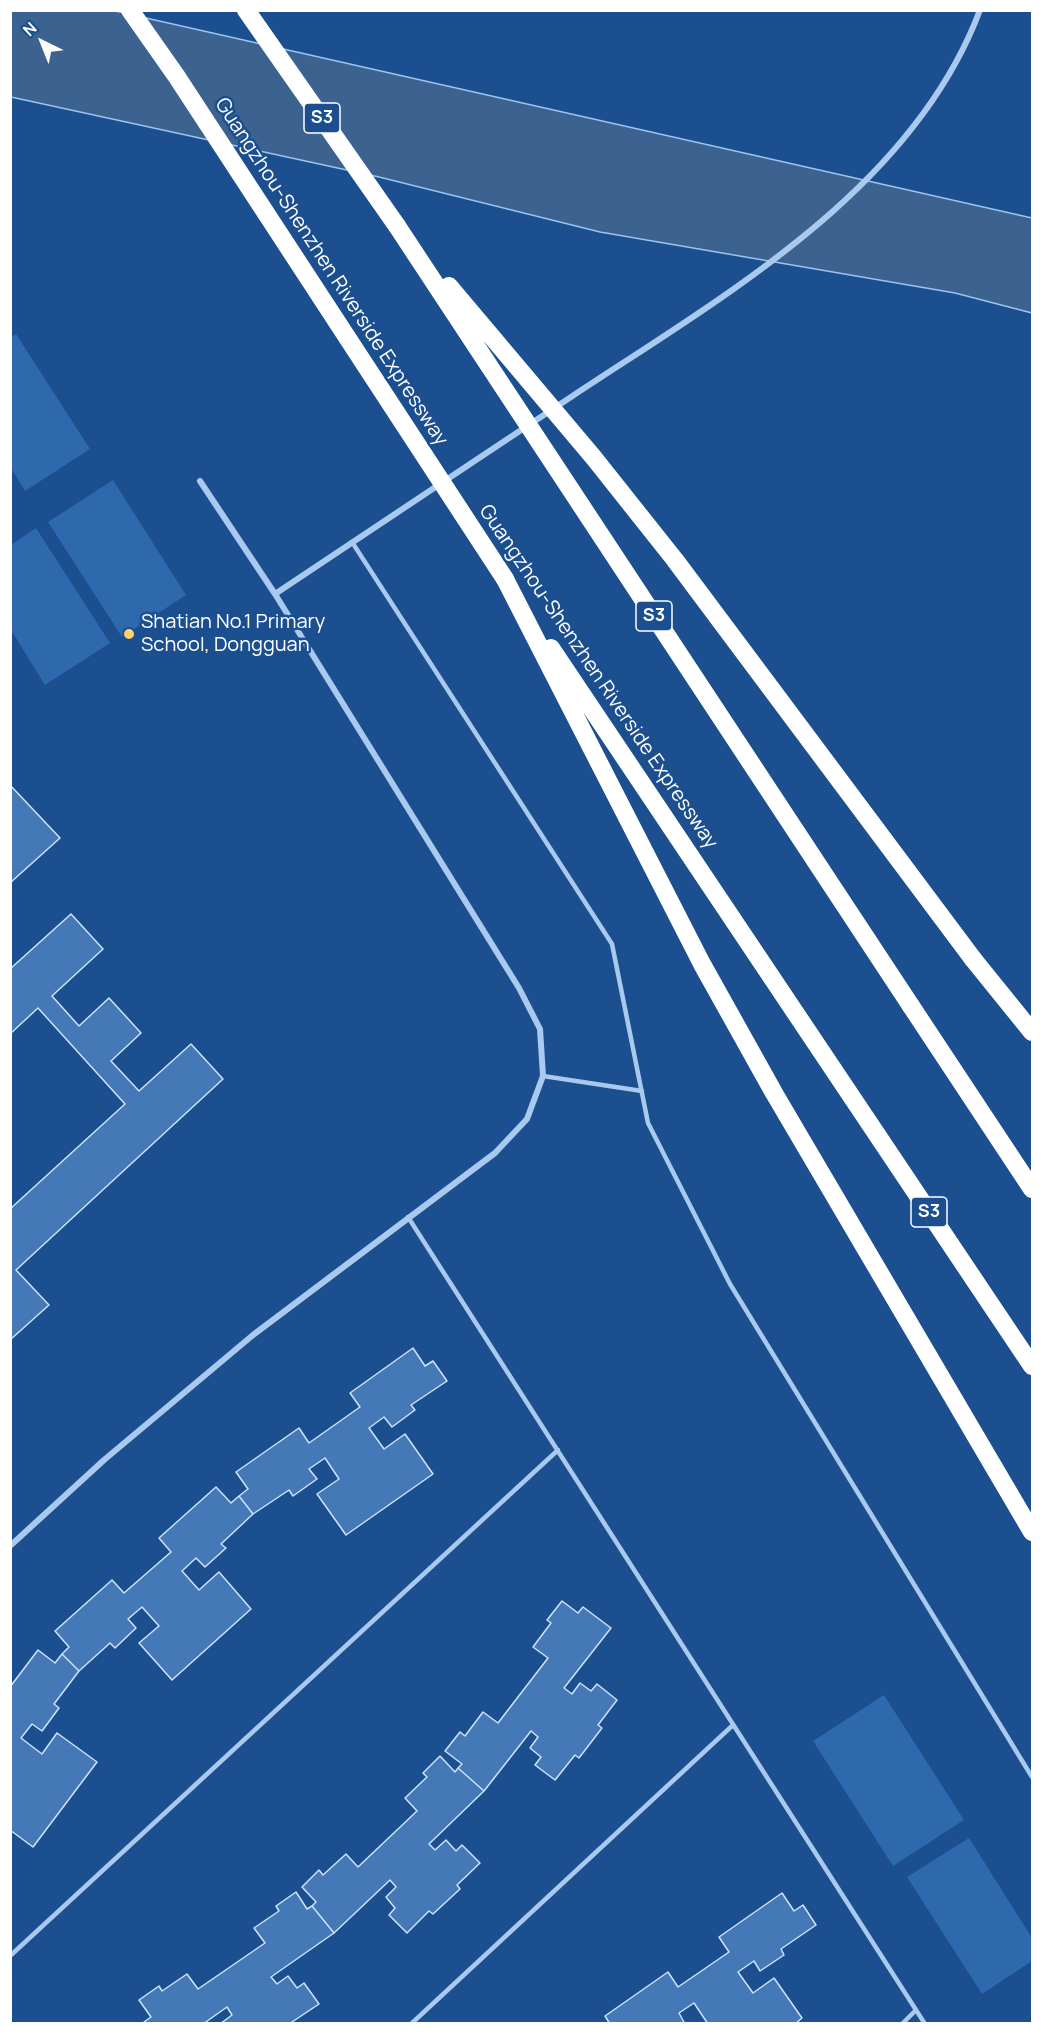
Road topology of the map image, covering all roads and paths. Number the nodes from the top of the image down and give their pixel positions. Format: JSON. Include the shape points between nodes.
{"nodes":[{"id":1,"x":130,"y":10,"type":"edge"},
{"id":2,"x":246,"y":10,"type":"edge"},
{"id":3,"x":980,"y":10,"type":"edge"},
{"id":4,"x":397,"y":226,"type":"junction"},
{"id":5,"x":200,"y":481,"type":"dead end"},
{"id":6,"x":352,"y":542,"type":"junction"},
{"id":7,"x":505,"y":579,"type":"junction"},
{"id":8,"x":275,"y":594,"type":"junction"},
{"id":9,"x":1032,"y":1032,"type":"edge"},
{"id":10,"x":543,"y":1076,"type":"junction"},
{"id":11,"x":642,"y":1091,"type":"junction"},
{"id":12,"x":1032,"y":1189,"type":"edge"},
{"id":13,"x":408,"y":1217,"type":"junction"},
{"id":14,"x":1032,"y":1366,"type":"edge"},
{"id":15,"x":558,"y":1450,"type":"junction"},
{"id":16,"x":1032,"y":1532,"type":"edge"},
{"id":17,"x":10,"y":1546,"type":"edge"},
{"id":18,"x":734,"y":1725,"type":"junction"},
{"id":19,"x":1032,"y":1778,"type":"edge"},
{"id":20,"x":10,"y":1956,"type":"edge"},
{"id":21,"x":916,"y":2010,"type":"junction"},
{"id":22,"x":411,"y":2024,"type":"edge"},
{"id":23,"x":902,"y":2024,"type":"edge"},
{"id":24,"x":925,"y":2024,"type":"edge"}],
"edges":[{"from":1,"to":7,"type":"highway","name":"Guangzhou-Shenzhen Riverside Expressway","number":"S3","bridge":true},
{"from":2,"to":4,"type":"highway","number":"S3"},
{"from":3,"to":6,"type":"street","via":[[937,96],[905,139],[811,231],[705,308]]},
{"from":4,"to":9,"type":"highway","bridge":true,"via":[[594,458]]},
{"from":4,"to":12,"type":"highway","number":"S3","bridge":true},
{"from":5,"to":8,"type":"street"},
{"from":6,"to":8,"type":"street"},
{"from":6,"to":11,"type":"lane","via":[[612,944]]},
{"from":7,"to":14,"type":"highway","name":"Guangzhou-Shenzhen Riverside Expressway","number":"S3"},
{"from":7,"to":16,"type":"highway","via":[[702,964]]},
{"from":8,"to":10,"type":"street","via":[[519,988],[540,1029]]},
{"from":10,"to":11,"type":"lane"},
{"from":10,"to":13,"type":"street","via":[[527,1119],[495,1153]]},
{"from":11,"to":19,"type":"lane","via":[[648,1123],[730,1284]]},
{"from":13,"to":15,"type":"lane"},
{"from":13,"to":17,"type":"street","via":[[253,1335],[104,1460]]},
{"from":15,"to":18,"type":"lane"},
{"from":15,"to":20,"type":"lane"},
{"from":18,"to":21,"type":"lane"},
{"from":18,"to":22,"type":"lane"},
{"from":21,"to":23,"type":"lane"},
{"from":21,"to":24,"type":"lane"}]}
